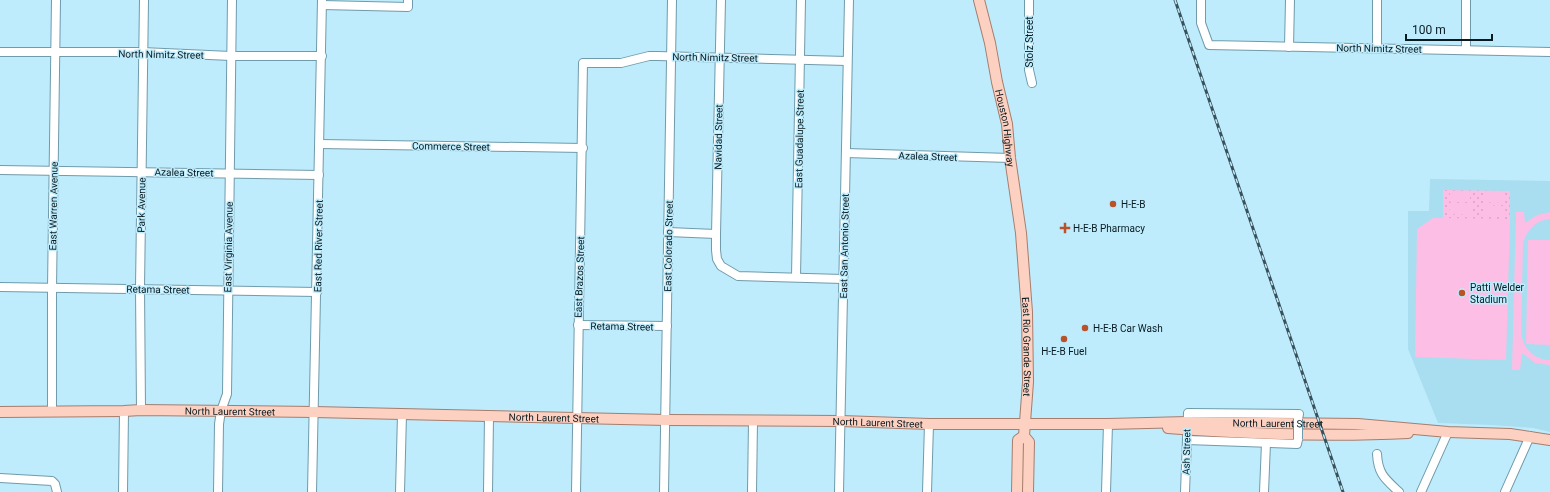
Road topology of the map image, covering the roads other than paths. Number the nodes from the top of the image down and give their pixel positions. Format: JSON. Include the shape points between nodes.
{"nodes":[{"id":1,"x":56,"y":0,"type":"edge"},
{"id":2,"x":144,"y":0,"type":"edge"},
{"id":3,"x":232,"y":0,"type":"edge"},
{"id":4,"x":672,"y":0,"type":"edge"},
{"id":5,"x":721,"y":0,"type":"edge"},
{"id":6,"x":801,"y":0,"type":"edge"},
{"id":7,"x":849,"y":0,"type":"edge"},
{"id":8,"x":979,"y":0,"type":"edge"},
{"id":9,"x":1029,"y":0,"type":"edge"},
{"id":10,"x":1201,"y":0,"type":"edge"},
{"id":11,"x":1290,"y":0,"type":"edge"},
{"id":12,"x":1377,"y":0,"type":"edge"},
{"id":13,"x":1466,"y":0,"type":"edge"},
{"id":14,"x":322,"y":2,"type":"edge"},
{"id":15,"x":408,"y":4,"type":"edge"},
{"id":16,"x":1289,"y":47,"type":"junction"},
{"id":17,"x":1377,"y":48,"type":"junction"},
{"id":18,"x":1466,"y":50,"type":"junction"},
{"id":19,"x":0,"y":52,"type":"edge"},
{"id":20,"x":56,"y":52,"type":"junction"},
{"id":21,"x":142,"y":52,"type":"junction"},
{"id":22,"x":1550,"y":52,"type":"edge"},
{"id":23,"x":231,"y":56,"type":"junction"},
{"id":24,"x":322,"y":56,"type":"junction"},
{"id":25,"x":671,"y":57,"type":"junction"},
{"id":26,"x":720,"y":57,"type":"junction"},
{"id":27,"x":800,"y":59,"type":"junction"},
{"id":28,"x":847,"y":61,"type":"junction"},
{"id":29,"x":583,"y":63,"type":"joint"},
{"id":30,"x":1032,"y":83,"type":"dead end"},
{"id":31,"x":320,"y":144,"type":"junction"},
{"id":32,"x":583,"y":148,"type":"junction"},
{"id":33,"x":846,"y":153,"type":"junction"},
{"id":34,"x":1010,"y":158,"type":"junction"},
{"id":35,"x":0,"y":170,"type":"edge"},
{"id":36,"x":53,"y":171,"type":"junction"},
{"id":37,"x":142,"y":171,"type":"junction"},
{"id":38,"x":230,"y":173,"type":"junction"},
{"id":39,"x":319,"y":175,"type":"junction"},
{"id":40,"x":668,"y":232,"type":"junction"},
{"id":41,"x":716,"y":234,"type":"junction"},
{"id":42,"x":1024,"y":258,"type":"joint"},
{"id":43,"x":796,"y":278,"type":"junction"},
{"id":44,"x":844,"y":279,"type":"junction"},
{"id":45,"x":0,"y":287,"type":"edge"},
{"id":46,"x":52,"y":288,"type":"junction"},
{"id":47,"x":140,"y":288,"type":"junction"},
{"id":48,"x":228,"y":290,"type":"junction"},
{"id":49,"x":317,"y":292,"type":"junction"},
{"id":50,"x":578,"y":325,"type":"junction"},
{"id":51,"x":667,"y":326,"type":"junction"},
{"id":52,"x":141,"y":410,"type":"junction"},
{"id":53,"x":124,"y":411,"type":"junction"},
{"id":54,"x":221,"y":411,"type":"junction"},
{"id":55,"x":0,"y":412,"type":"edge"},
{"id":56,"x":52,"y":412,"type":"junction"},
{"id":57,"x":314,"y":412,"type":"junction"},
{"id":58,"x":402,"y":414,"type":"junction"},
{"id":59,"x":489,"y":416,"type":"junction"},
{"id":60,"x":577,"y":418,"type":"junction"},
{"id":61,"x":666,"y":420,"type":"junction"},
{"id":62,"x":753,"y":421,"type":"junction"},
{"id":63,"x":841,"y":421,"type":"junction"},
{"id":64,"x":929,"y":424,"type":"junction"},
{"id":65,"x":1025,"y":424,"type":"junction"},
{"id":66,"x":1108,"y":424,"type":"junction"},
{"id":67,"x":1187,"y":426,"type":"junction"},
{"id":68,"x":1448,"y":432,"type":"junction"},
{"id":69,"x":1024,"y":436,"type":"junction"},
{"id":70,"x":1530,"y":436,"type":"junction"},
{"id":71,"x":1550,"y":440,"type":"edge"},
{"id":72,"x":1266,"y":443,"type":"junction"},
{"id":73,"x":1377,"y":454,"type":"dead end"},
{"id":74,"x":0,"y":478,"type":"edge"},
{"id":75,"x":57,"y":492,"type":"edge"},
{"id":76,"x":123,"y":492,"type":"edge"},
{"id":77,"x":218,"y":492,"type":"edge"},
{"id":78,"x":312,"y":492,"type":"edge"},
{"id":79,"x":400,"y":492,"type":"edge"},
{"id":80,"x":488,"y":492,"type":"edge"},
{"id":81,"x":576,"y":492,"type":"edge"},
{"id":82,"x":664,"y":492,"type":"edge"},
{"id":83,"x":752,"y":492,"type":"edge"},
{"id":84,"x":839,"y":492,"type":"edge"},
{"id":85,"x":927,"y":492,"type":"edge"},
{"id":86,"x":1017,"y":492,"type":"edge"},
{"id":87,"x":1028,"y":492,"type":"edge"},
{"id":88,"x":1106,"y":492,"type":"edge"},
{"id":89,"x":1185,"y":492,"type":"edge"},
{"id":90,"x":1264,"y":492,"type":"edge"},
{"id":91,"x":1399,"y":492,"type":"edge"},
{"id":92,"x":1421,"y":492,"type":"edge"},
{"id":93,"x":1505,"y":492,"type":"edge"}],
"edges":[{"from":1,"to":20,"type":"street","name":"East Warren Avenue"},
{"from":2,"to":21,"type":"street","name":"Park Avenue"},
{"from":3,"to":23,"type":"street","name":"East Virginia Avenue"},
{"from":4,"to":25,"type":"street","name":"East Colorado Street"},
{"from":5,"to":26,"type":"street","name":"Navidad Street"},
{"from":6,"to":27,"type":"street","name":"East Guadalupe Street"},
{"from":7,"to":28,"type":"street","name":"East San Antonio Street"},
{"from":8,"to":34,"type":"main road","name":"Houston Highway","via":[[1007,124]]},
{"from":9,"to":30,"type":"street","name":"Stolz Street","via":[[1029,70]]},
{"from":10,"to":16,"type":"street","name":"North Nimitz Street","via":[[1201,23],[1209,45]]},
{"from":11,"to":16,"type":"street"},
{"from":12,"to":17,"type":"street"},
{"from":13,"to":18,"type":"street"},
{"from":14,"to":15,"type":"street"},
{"from":14,"to":24,"type":"street","name":"East Red River Street"},
{"from":16,"to":17,"type":"street","name":"North Nimitz Street"},
{"from":17,"to":18,"type":"street","name":"North Nimitz Street"},
{"from":18,"to":22,"type":"street","name":"North Nimitz Street"},
{"from":19,"to":20,"type":"street","name":"North Nimitz Street"},
{"from":20,"to":21,"type":"street","name":"North Nimitz Street"},
{"from":20,"to":36,"type":"street","name":"East Warren Avenue"},
{"from":21,"to":23,"type":"street","name":"North Nimitz Street"},
{"from":21,"to":37,"type":"street","name":"Park Avenue"},
{"from":23,"to":24,"type":"street","name":"North Nimitz Street"},
{"from":23,"to":38,"type":"street","name":"East Virginia Avenue"},
{"from":24,"to":31,"type":"street","name":"East Red River Street"},
{"from":25,"to":26,"type":"street","name":"North Nimitz Street"},
{"from":25,"to":29,"type":"street","name":"North Nimitz Street","via":[[648,56],[621,63]]},
{"from":25,"to":40,"type":"street","name":"East Colorado Street"},
{"from":26,"to":27,"type":"street","name":"North Nimitz Street"},
{"from":26,"to":41,"type":"street","name":"Navidad Street"},
{"from":27,"to":28,"type":"street","name":"North Nimitz Street"},
{"from":27,"to":43,"type":"street","name":"East Guadalupe Street"},
{"from":28,"to":33,"type":"street","name":"East San Antonio Street"},
{"from":29,"to":32,"type":"street","name":"East Brazos Street"},
{"from":31,"to":32,"type":"street","name":"Commerce Street"},
{"from":31,"to":39,"type":"street","name":"East Red River Street"},
{"from":32,"to":50,"type":"street","name":"East Brazos Street"},
{"from":33,"to":34,"type":"street","name":"Azalea Street"},
{"from":33,"to":44,"type":"street","name":"East San Antonio Street"},
{"from":34,"to":42,"type":"main road","name":"Houston Highway"},
{"from":35,"to":36,"type":"street","name":"Azalea Street"},
{"from":36,"to":37,"type":"street","name":"Azalea Street"},
{"from":36,"to":46,"type":"street","name":"East Warren Avenue"},
{"from":37,"to":38,"type":"street","name":"Azalea Street"},
{"from":37,"to":47,"type":"street","name":"Park Avenue"},
{"from":38,"to":39,"type":"street","name":"Azalea Street"},
{"from":38,"to":48,"type":"street","name":"East Virginia Avenue"},
{"from":39,"to":49,"type":"street","name":"East Red River Street"},
{"from":40,"to":41,"type":"street"},
{"from":40,"to":51,"type":"street","name":"East Colorado Street"},
{"from":41,"to":43,"type":"street","name":"Navidad Street","via":[[717,259],[726,270],[738,276]]},
{"from":42,"to":65,"type":"main road","name":"East Rio Grande Street","via":[[1028,382]]},
{"from":43,"to":44,"type":"street"},
{"from":44,"to":63,"type":"street","name":"East San Antonio Street"},
{"from":45,"to":46,"type":"street","name":"Retama Street"},
{"from":46,"to":47,"type":"street","name":"Retama Street"},
{"from":46,"to":56,"type":"street","name":"East Warren Avenue"},
{"from":47,"to":48,"type":"street","name":"Retama Street"},
{"from":47,"to":52,"type":"street","name":"Park Avenue"},
{"from":48,"to":49,"type":"street","name":"Retama Street"},
{"from":48,"to":54,"type":"street","name":"East Virginia Avenue","via":[[227,394]]},
{"from":49,"to":57,"type":"street","name":"East Red River Street"},
{"from":50,"to":51,"type":"street","name":"Retama Street"},
{"from":50,"to":60,"type":"street","name":"East Brazos Street"},
{"from":51,"to":61,"type":"street","name":"East Colorado Street"},
{"from":52,"to":53,"type":"main road","name":"North Laurent Street"},
{"from":52,"to":54,"type":"main road","name":"North Laurent Street"},
{"from":53,"to":56,"type":"main road","name":"North Laurent Street"},
{"from":53,"to":76,"type":"street"},
{"from":54,"to":57,"type":"main road","name":"North Laurent Street"},
{"from":54,"to":77,"type":"street","name":"East Virginia Avenue"},
{"from":55,"to":56,"type":"main road","name":"North Laurent Street"},
{"from":57,"to":58,"type":"main road","name":"North Laurent Street"},
{"from":57,"to":78,"type":"street","name":"East Red River Street"},
{"from":58,"to":59,"type":"main road","name":"North Laurent Street"},
{"from":58,"to":79,"type":"street"},
{"from":59,"to":60,"type":"main road","name":"North Laurent Street"},
{"from":59,"to":80,"type":"street"},
{"from":60,"to":61,"type":"main road","name":"North Laurent Street"},
{"from":60,"to":81,"type":"street","name":"East Brazos Street"},
{"from":61,"to":62,"type":"main road","name":"North Laurent Street"},
{"from":61,"to":82,"type":"street","name":"East Colorado Street"},
{"from":62,"to":63,"type":"main road","name":"North Laurent Street"},
{"from":62,"to":83,"type":"street"},
{"from":63,"to":64,"type":"main road","name":"North Laurent Street"},
{"from":63,"to":84,"type":"street","name":"East San Antonio Street"},
{"from":64,"to":65,"type":"main road","name":"North Laurent Street"},
{"from":64,"to":85,"type":"street"},
{"from":65,"to":66,"type":"main road","name":"North Laurent Street"},
{"from":65,"to":69,"type":"main road","name":"East Rio Grande Street"},
{"from":66,"to":67,"type":"main road","name":"North Laurent Street"},
{"from":66,"to":88,"type":"street"},
{"from":67,"to":68,"type":"main road","name":"North Laurent Street","via":[[1369,435]]},
{"from":67,"to":72,"type":"street"},
{"from":67,"to":72,"type":"street","bridge":true,"via":[[1299,414],[1298,444]]},
{"from":67,"to":89,"type":"street","name":"Ash Street"},
{"from":68,"to":70,"type":"main road","name":"North Laurent Street"},
{"from":68,"to":92,"type":"street"},
{"from":69,"to":86,"type":"main road","name":"East Rio Grande Street","via":[[1018,440]]},
{"from":69,"to":87,"type":"main road","name":"East Rio Grande Street","via":[[1029,442]]},
{"from":70,"to":71,"type":"main road","name":"North Laurent Street"},
{"from":70,"to":93,"type":"street"},
{"from":72,"to":90,"type":"street"},
{"from":73,"to":91,"type":"street","via":[[1380,473]]},
{"from":74,"to":75,"type":"street","via":[[47,480],[55,484]]}]}
